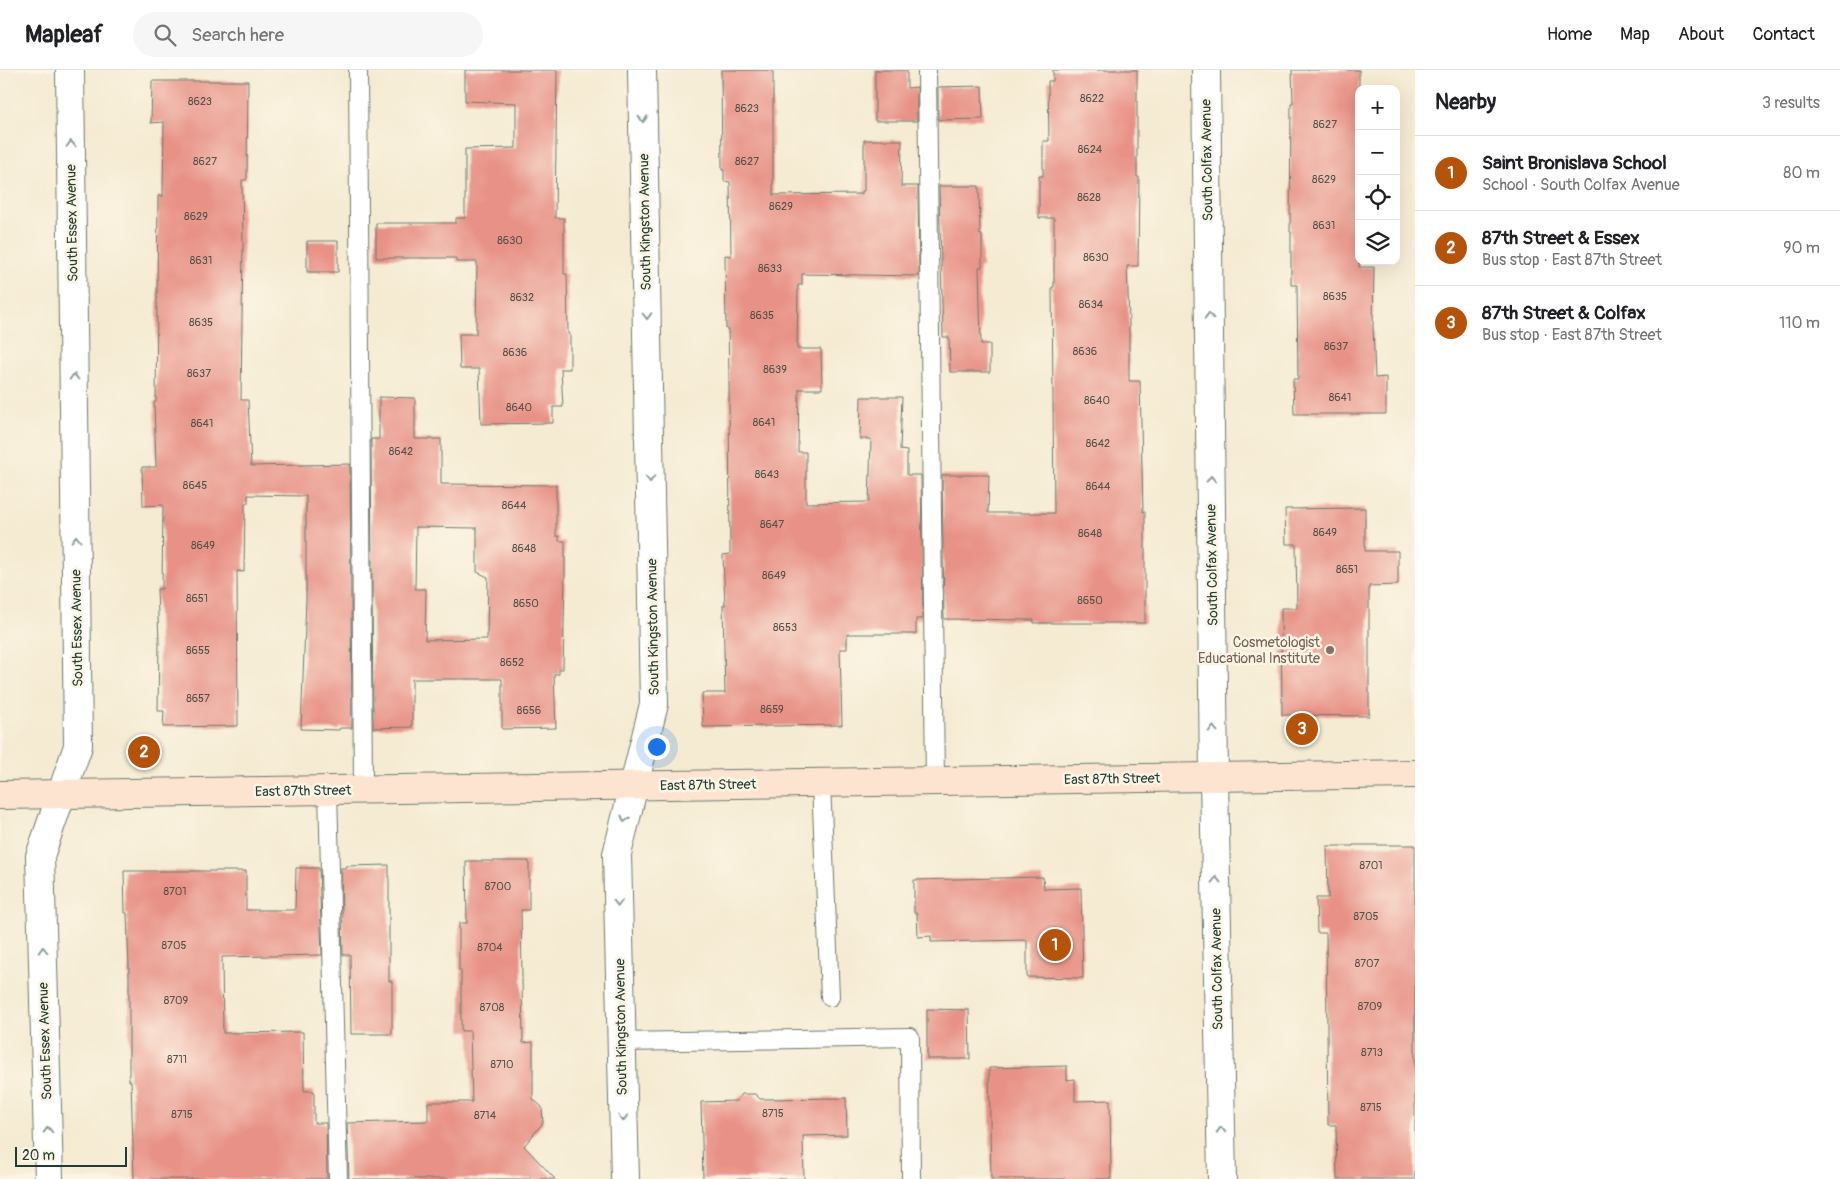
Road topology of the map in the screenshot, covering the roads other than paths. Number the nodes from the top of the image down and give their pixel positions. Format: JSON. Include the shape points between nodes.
{"nodes":[{"id":1,"x":70,"y":70,"type":"edge"},
{"id":2,"x":358,"y":70,"type":"edge"},
{"id":3,"x":642,"y":70,"type":"edge"},
{"id":4,"x":927,"y":70,"type":"edge"},
{"id":5,"x":1206,"y":70,"type":"edge"},
{"id":6,"x":1415,"y":774,"type":"edge"},
{"id":7,"x":1214,"y":778,"type":"junction"},
{"id":8,"x":935,"y":782,"type":"junction"},
{"id":9,"x":821,"y":783,"type":"junction"},
{"id":10,"x":633,"y":786,"type":"junction"},
{"id":11,"x":363,"y":790,"type":"junction"},
{"id":12,"x":328,"y":791,"type":"junction"},
{"id":13,"x":60,"y":794,"type":"junction"},
{"id":14,"x":0,"y":795,"type":"edge"},
{"id":15,"x":830,"y":997,"type":"dead end"},
{"id":16,"x":621,"y":1042,"type":"junction"},
{"id":17,"x":49,"y":1179,"type":"edge"},
{"id":18,"x":338,"y":1179,"type":"edge"},
{"id":19,"x":625,"y":1179,"type":"edge"},
{"id":20,"x":912,"y":1179,"type":"edge"},
{"id":21,"x":1222,"y":1179,"type":"edge"}],
"edges":[{"from":13,"to":1,"type":"street","name":"South Essex Avenue","one_way":true,"via":[[78,746]]},
{"from":2,"to":11,"type":"lane"},
{"from":3,"to":10,"type":"street","name":"South Kingston Avenue","one_way":true,"via":[[654,704]]},
{"from":4,"to":8,"type":"lane"},
{"from":7,"to":5,"type":"street","name":"South Colfax Avenue","one_way":true},
{"from":6,"to":7,"type":"main road","name":"East 87th Street"},
{"from":7,"to":8,"type":"main road","name":"East 87th Street"},
{"from":21,"to":7,"type":"street","name":"South Colfax Avenue","one_way":true},
{"from":8,"to":9,"type":"main road","name":"East 87th Street"},
{"from":9,"to":10,"type":"main road","name":"East 87th Street"},
{"from":9,"to":15,"type":"lane"},
{"from":10,"to":11,"type":"main road","name":"East 87th Street"},
{"from":10,"to":16,"type":"street","name":"South Kingston Avenue","one_way":true,"via":[[617,854]]},
{"from":11,"to":12,"type":"main road","name":"East 87th Street"},
{"from":12,"to":13,"type":"main road","name":"East 87th Street"},
{"from":12,"to":18,"type":"lane"},
{"from":13,"to":14,"type":"main road","name":"East 87th Street"},
{"from":17,"to":13,"type":"street","name":"South Essex Avenue","one_way":true,"via":[[40,856]]},
{"from":16,"to":19,"type":"street","name":"South Kingston Avenue","one_way":true},
{"from":16,"to":20,"type":"lane","via":[[910,1037]]}]}
